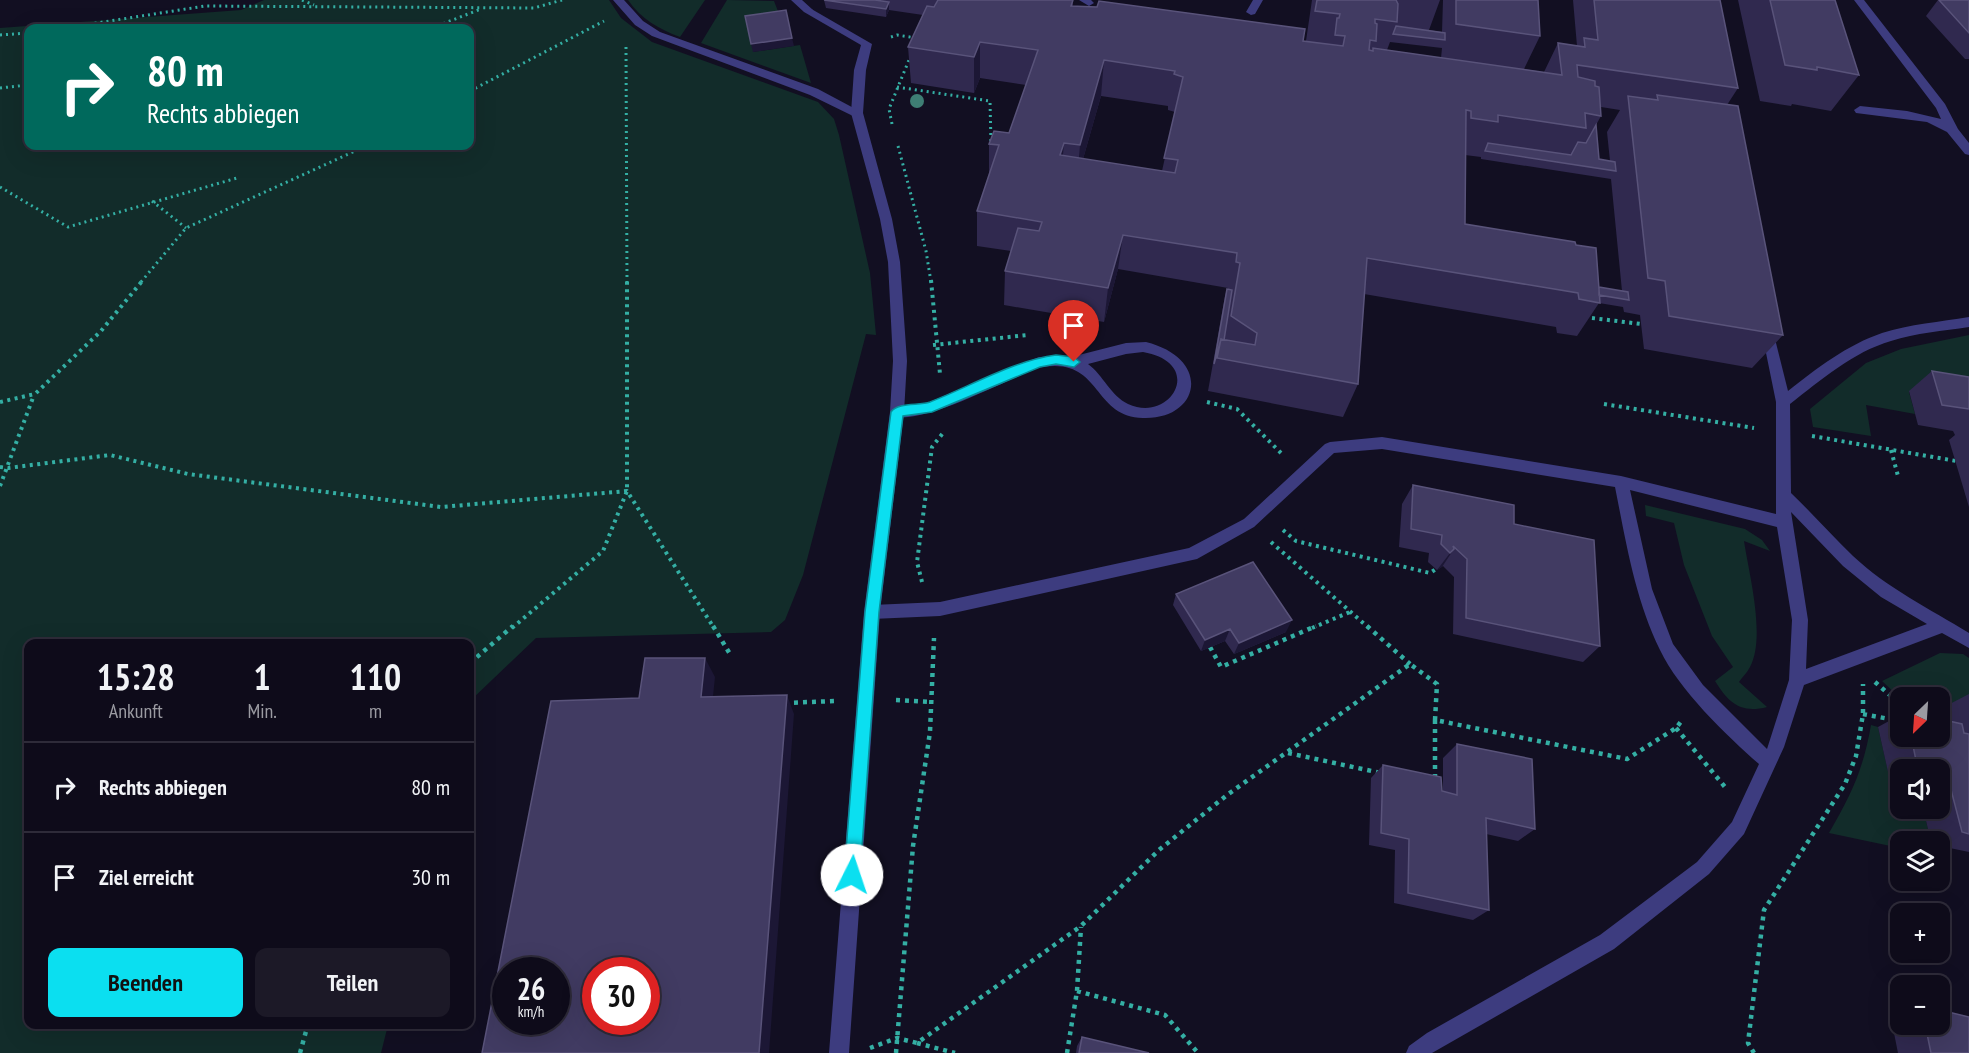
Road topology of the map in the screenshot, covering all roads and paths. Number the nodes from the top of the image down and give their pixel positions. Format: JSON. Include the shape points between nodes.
{"nodes":[{"id":1,"x":302,"y":0,"type":"edge"},
{"id":2,"x":562,"y":0,"type":"edge"},
{"id":3,"x":796,"y":0,"type":"edge"},
{"id":4,"x":1858,"y":0,"type":"edge"},
{"id":5,"x":622,"y":5,"type":"edge"},
{"id":6,"x":318,"y":7,"type":"junction"},
{"id":7,"x":485,"y":8,"type":"junction"},
{"id":8,"x":90,"y":24,"type":"edge"},
{"id":9,"x":443,"y":24,"type":"edge"},
{"id":10,"x":24,"y":33,"type":"edge"},
{"id":11,"x":0,"y":35,"type":"edge"},
{"id":12,"x":867,"y":44,"type":"junction"},
{"id":13,"x":24,"y":85,"type":"edge"},
{"id":14,"x":897,"y":87,"type":"junction"},
{"id":15,"x":0,"y":88,"type":"edge"},
{"id":16,"x":474,"y":89,"type":"edge"},
{"id":17,"x":1860,"y":110,"type":"dead end"},
{"id":18,"x":857,"y":113,"type":"junction"},
{"id":19,"x":892,"y":125,"type":"dead end"},
{"id":20,"x":1953,"y":131,"type":"junction"},
{"id":21,"x":895,"y":136,"type":"dead end"},
{"id":22,"x":357,"y":150,"type":"edge"},
{"id":23,"x":991,"y":151,"type":"dead end"},
{"id":24,"x":1969,"y":151,"type":"edge"},
{"id":25,"x":237,"y":178,"type":"dead end"},
{"id":26,"x":0,"y":188,"type":"edge"},
{"id":27,"x":152,"y":201,"type":"junction"},
{"id":28,"x":186,"y":228,"type":"junction"},
{"id":29,"x":1760,"y":313,"type":"edge"},
{"id":30,"x":1592,"y":318,"type":"edge"},
{"id":31,"x":1969,"y":322,"type":"edge"},
{"id":32,"x":1641,"y":324,"type":"dead end"},
{"id":33,"x":1032,"y":335,"type":"dead end"},
{"id":34,"x":1074,"y":362,"type":"junction"},
{"id":35,"x":35,"y":394,"type":"junction"},
{"id":36,"x":0,"y":402,"type":"edge"},
{"id":37,"x":1783,"y":402,"type":"junction"},
{"id":38,"x":1604,"y":404,"type":"dead end"},
{"id":39,"x":1237,"y":409,"type":"dead end"},
{"id":40,"x":897,"y":412,"type":"junction"},
{"id":41,"x":948,"y":428,"type":"dead end"},
{"id":42,"x":1784,"y":431,"type":"junction"},
{"id":43,"x":1272,"y":446,"type":"dead end"},
{"id":44,"x":1891,"y":450,"type":"junction"},
{"id":45,"x":1956,"y":461,"type":"dead end"},
{"id":46,"x":0,"y":467,"type":"edge"},
{"id":47,"x":8,"y":468,"type":"junction"},
{"id":48,"x":1898,"y":476,"type":"dead end"},
{"id":49,"x":1622,"y":482,"type":"junction"},
{"id":50,"x":0,"y":486,"type":"edge"},
{"id":51,"x":627,"y":491,"type":"junction"},
{"id":52,"x":1784,"y":496,"type":"junction"},
{"id":53,"x":1255,"y":518,"type":"junction"},
{"id":54,"x":1785,"y":522,"type":"junction"},
{"id":55,"x":1436,"y":569,"type":"dead end"},
{"id":56,"x":931,"y":609,"type":"junction"},
{"id":57,"x":872,"y":612,"type":"junction"},
{"id":58,"x":1350,"y":612,"type":"junction"},
{"id":59,"x":1942,"y":626,"type":"junction"},
{"id":60,"x":1969,"y":640,"type":"edge"},
{"id":61,"x":1209,"y":647,"type":"edge"},
{"id":62,"x":730,"y":654,"type":"dead end"},
{"id":63,"x":474,"y":660,"type":"edge"},
{"id":64,"x":1410,"y":664,"type":"junction"},
{"id":65,"x":1797,"y":680,"type":"junction"},
{"id":66,"x":1890,"y":695,"type":"edge"},
{"id":67,"x":1702,"y":696,"type":"junction"},
{"id":68,"x":865,"y":699,"type":"junction"},
{"id":69,"x":932,"y":702,"type":"junction"},
{"id":70,"x":781,"y":704,"type":"edge"},
{"id":71,"x":1863,"y":714,"type":"junction"},
{"id":72,"x":1890,"y":719,"type":"edge"},
{"id":73,"x":1435,"y":720,"type":"junction"},
{"id":74,"x":1676,"y":728,"type":"junction"},
{"id":75,"x":1288,"y":753,"type":"junction"},
{"id":76,"x":1769,"y":762,"type":"junction"},
{"id":77,"x":1389,"y":774,"type":"edge"},
{"id":78,"x":1423,"y":782,"type":"edge"},
{"id":79,"x":1746,"y":812,"type":"junction"},
{"id":80,"x":1081,"y":927,"type":"junction"},
{"id":81,"x":1077,"y":991,"type":"junction"},
{"id":82,"x":307,"y":1029,"type":"edge"},
{"id":83,"x":897,"y":1038,"type":"junction"},
{"id":84,"x":917,"y":1043,"type":"junction"},
{"id":85,"x":866,"y":1049,"type":"dead end"},
{"id":86,"x":300,"y":1053,"type":"edge"},
{"id":87,"x":839,"y":1053,"type":"edge"},
{"id":88,"x":896,"y":1053,"type":"edge"},
{"id":89,"x":955,"y":1053,"type":"edge"},
{"id":90,"x":1066,"y":1053,"type":"edge"},
{"id":91,"x":1198,"y":1053,"type":"edge"},
{"id":92,"x":1416,"y":1053,"type":"edge"},
{"id":93,"x":1754,"y":1053,"type":"edge"}],
"edges":[{"from":1,"to":6,"type":"path"},
{"from":2,"to":7,"type":"path","via":[[534,8]]},
{"from":3,"to":12,"type":"street"},
{"from":4,"to":20,"type":"street","via":[[1941,107]]},
{"from":5,"to":16,"type":"path"},
{"from":5,"to":18,"type":"street","via":[[656,34],[814,92]]},
{"from":5,"to":51,"type":"path","via":[[627,81]]},
{"from":6,"to":7,"type":"path"},
{"from":6,"to":8,"type":"path","via":[[205,6]]},
{"from":7,"to":9,"type":"path"},
{"from":10,"to":11,"type":"path"},
{"from":12,"to":14,"type":"path","via":[[897,35],[918,38]]},
{"from":12,"to":18,"type":"street","via":[[860,70]]},
{"from":13,"to":15,"type":"path"},
{"from":14,"to":19,"type":"path","via":[[890,110]]},
{"from":14,"to":23,"type":"path","via":[[990,101]]},
{"from":17,"to":20,"type":"street","via":[[1930,120]]},
{"from":18,"to":40,"type":"street","via":[[894,262],[900,361]]},
{"from":20,"to":24,"type":"street"},
{"from":21,"to":33,"type":"path","via":[[926,251],[936,344]]},
{"from":22,"to":28,"type":"path"},
{"from":25,"to":27,"type":"path"},
{"from":26,"to":27,"type":"path","via":[[68,227]]},
{"from":27,"to":28,"type":"path"},
{"from":28,"to":35,"type":"path","via":[[101,332]]},
{"from":29,"to":37,"type":"street"},
{"from":30,"to":32,"type":"path"},
{"from":31,"to":37,"type":"street","via":[[1876,341],[1821,371]]},
{"from":34,"to":34,"type":"street","via":[[1094,376],[1113,402],[1142,413],[1176,403],[1186,384],[1175,360],[1143,347]]},
{"from":34,"to":40,"type":"street","via":[[1039,362],[928,408]]},
{"from":35,"to":36,"type":"path"},
{"from":35,"to":47,"type":"path"},
{"from":37,"to":42,"type":"street"},
{"from":38,"to":42,"type":"path"},
{"from":39,"to":43,"type":"path"},
{"from":40,"to":57,"type":"street"},
{"from":41,"to":56,"type":"path","via":[[932,447],[917,562]]},
{"from":42,"to":44,"type":"path"},
{"from":42,"to":52,"type":"street"},
{"from":44,"to":45,"type":"path"},
{"from":44,"to":48,"type":"path"},
{"from":46,"to":47,"type":"path"},
{"from":47,"to":50,"type":"path"},
{"from":47,"to":51,"type":"path","via":[[110,455],[188,474],[441,507]]},
{"from":49,"to":53,"type":"street","via":[[1382,443],[1330,448]]},
{"from":49,"to":54,"type":"street"},
{"from":49,"to":67,"type":"street","via":[[1644,590],[1667,648]]},
{"from":51,"to":62,"type":"path"},
{"from":51,"to":63,"type":"path","via":[[603,551]]},
{"from":52,"to":54,"type":"street"},
{"from":52,"to":59,"type":"street","via":[[1848,561],[1887,592]]},
{"from":53,"to":55,"type":"path","via":[[1296,541],[1430,573]]},
{"from":53,"to":56,"type":"street","via":[[1192,554]]},
{"from":53,"to":58,"type":"path"},
{"from":54,"to":65,"type":"street","via":[[1800,620]]},
{"from":56,"to":57,"type":"street"},
{"from":56,"to":69,"type":"path"},
{"from":57,"to":68,"type":"street"},
{"from":58,"to":61,"type":"path","via":[[1221,667]]},
{"from":58,"to":64,"type":"path"},
{"from":59,"to":60,"type":"street"},
{"from":59,"to":65,"type":"street"},
{"from":64,"to":73,"type":"path","via":[[1437,684]]},
{"from":64,"to":75,"type":"path"},
{"from":65,"to":76,"type":"street"},
{"from":66,"to":71,"type":"path","via":[[1872,680],[1863,683]]},
{"from":67,"to":74,"type":"path"},
{"from":67,"to":76,"type":"street"},
{"from":68,"to":69,"type":"path"},
{"from":68,"to":70,"type":"path"},
{"from":68,"to":87,"type":"street"},
{"from":69,"to":83,"type":"path","via":[[913,846]]},
{"from":71,"to":72,"type":"path"},
{"from":71,"to":93,"type":"path","via":[[1856,756],[1845,784],[1764,910],[1748,1043]]},
{"from":73,"to":74,"type":"path","via":[[1627,759]]},
{"from":73,"to":78,"type":"path","via":[[1435,784]]},
{"from":74,"to":79,"type":"path"},
{"from":75,"to":77,"type":"path"},
{"from":75,"to":80,"type":"path","via":[[1227,795],[1159,850]]},
{"from":76,"to":79,"type":"street"},
{"from":79,"to":92,"type":"street","via":[[1738,828],[1703,868],[1607,942]]},
{"from":80,"to":81,"type":"path"},
{"from":80,"to":84,"type":"path"},
{"from":81,"to":90,"type":"path"},
{"from":81,"to":91,"type":"path","via":[[1165,1016]]},
{"from":82,"to":86,"type":"path"},
{"from":83,"to":84,"type":"path"},
{"from":83,"to":85,"type":"path"},
{"from":83,"to":88,"type":"path"},
{"from":84,"to":89,"type":"path"}]}
